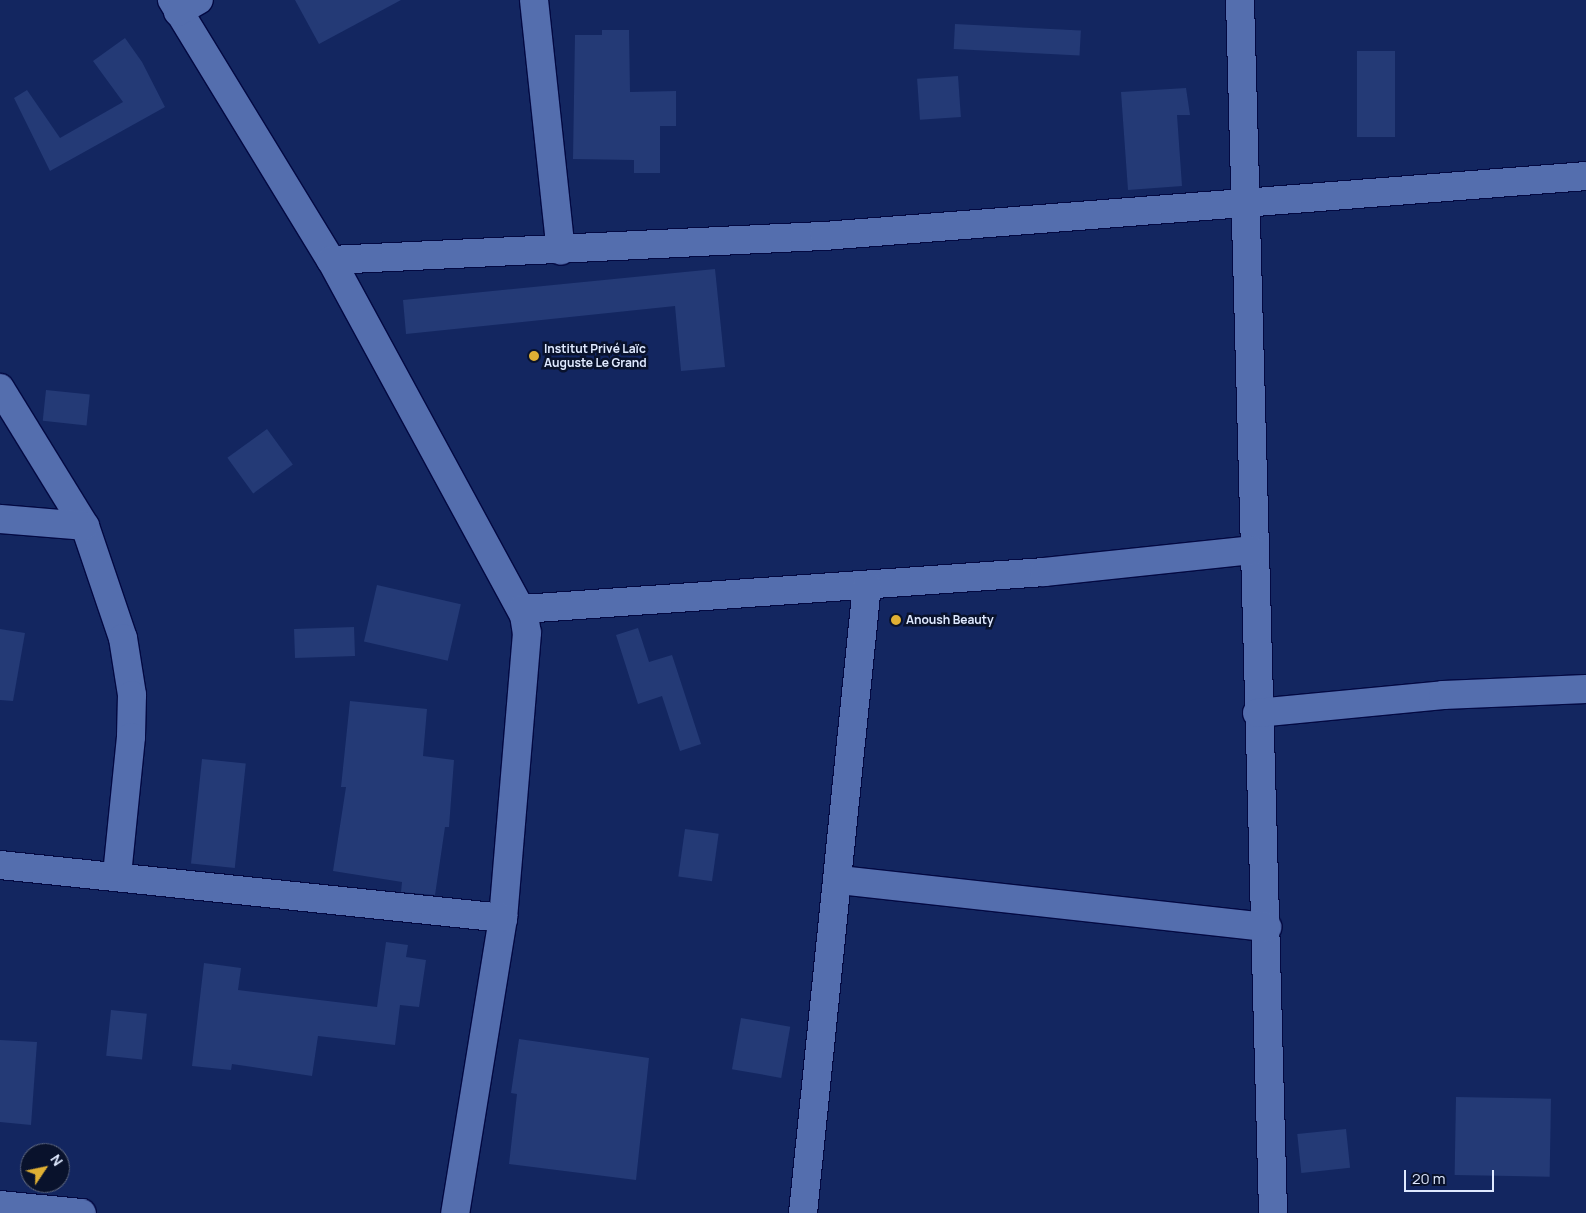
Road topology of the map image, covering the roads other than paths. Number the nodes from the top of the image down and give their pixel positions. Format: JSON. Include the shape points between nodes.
{"nodes":[{"id":1,"x":534,"y":0,"type":"edge"},
{"id":2,"x":1240,"y":0,"type":"edge"},
{"id":3,"x":183,"y":4,"type":"edge"},
{"id":4,"x":1586,"y":176,"type":"edge"},
{"id":5,"x":1245,"y":203,"type":"junction"},
{"id":6,"x":561,"y":251,"type":"junction"},
{"id":7,"x":331,"y":260,"type":"junction"},
{"id":8,"x":0,"y":388,"type":"edge"},
{"id":9,"x":0,"y":519,"type":"edge"},
{"id":10,"x":85,"y":526,"type":"junction"},
{"id":11,"x":1252,"y":550,"type":"junction"},
{"id":12,"x":868,"y":585,"type":"junction"},
{"id":13,"x":522,"y":609,"type":"junction"},
{"id":14,"x":1586,"y":689,"type":"edge"},
{"id":15,"x":1257,"y":713,"type":"junction"},
{"id":16,"x":0,"y":864,"type":"edge"},
{"id":17,"x":117,"y":875,"type":"junction"},
{"id":18,"x":840,"y":880,"type":"junction"},
{"id":19,"x":504,"y":918,"type":"junction"},
{"id":20,"x":1267,"y":927,"type":"junction"},
{"id":21,"x":0,"y":1205,"type":"edge"},
{"id":22,"x":82,"y":1213,"type":"edge"},
{"id":23,"x":455,"y":1213,"type":"edge"},
{"id":24,"x":803,"y":1213,"type":"edge"},
{"id":25,"x":1273,"y":1213,"type":"edge"}],
"edges":[{"from":1,"to":6,"type":"street"},
{"from":2,"to":5,"type":"street"},
{"from":3,"to":7,"type":"street"},
{"from":4,"to":5,"type":"street"},
{"from":5,"to":6,"type":"street","via":[[824,236]]},
{"from":5,"to":11,"type":"street"},
{"from":6,"to":7,"type":"street"},
{"from":7,"to":13,"type":"street"},
{"from":8,"to":10,"type":"street"},
{"from":9,"to":10,"type":"street"},
{"from":10,"to":17,"type":"street","via":[[123,638],[132,695]]},
{"from":11,"to":12,"type":"street"},
{"from":11,"to":15,"type":"street"},
{"from":12,"to":13,"type":"street"},
{"from":12,"to":18,"type":"street"},
{"from":13,"to":19,"type":"street","via":[[527,633]]},
{"from":14,"to":15,"type":"street","via":[[1443,695]]},
{"from":15,"to":20,"type":"street"},
{"from":16,"to":17,"type":"street"},
{"from":17,"to":19,"type":"street"},
{"from":18,"to":20,"type":"street"},
{"from":18,"to":24,"type":"street"},
{"from":19,"to":23,"type":"street"},
{"from":20,"to":25,"type":"street"},
{"from":21,"to":22,"type":"street"}]}
